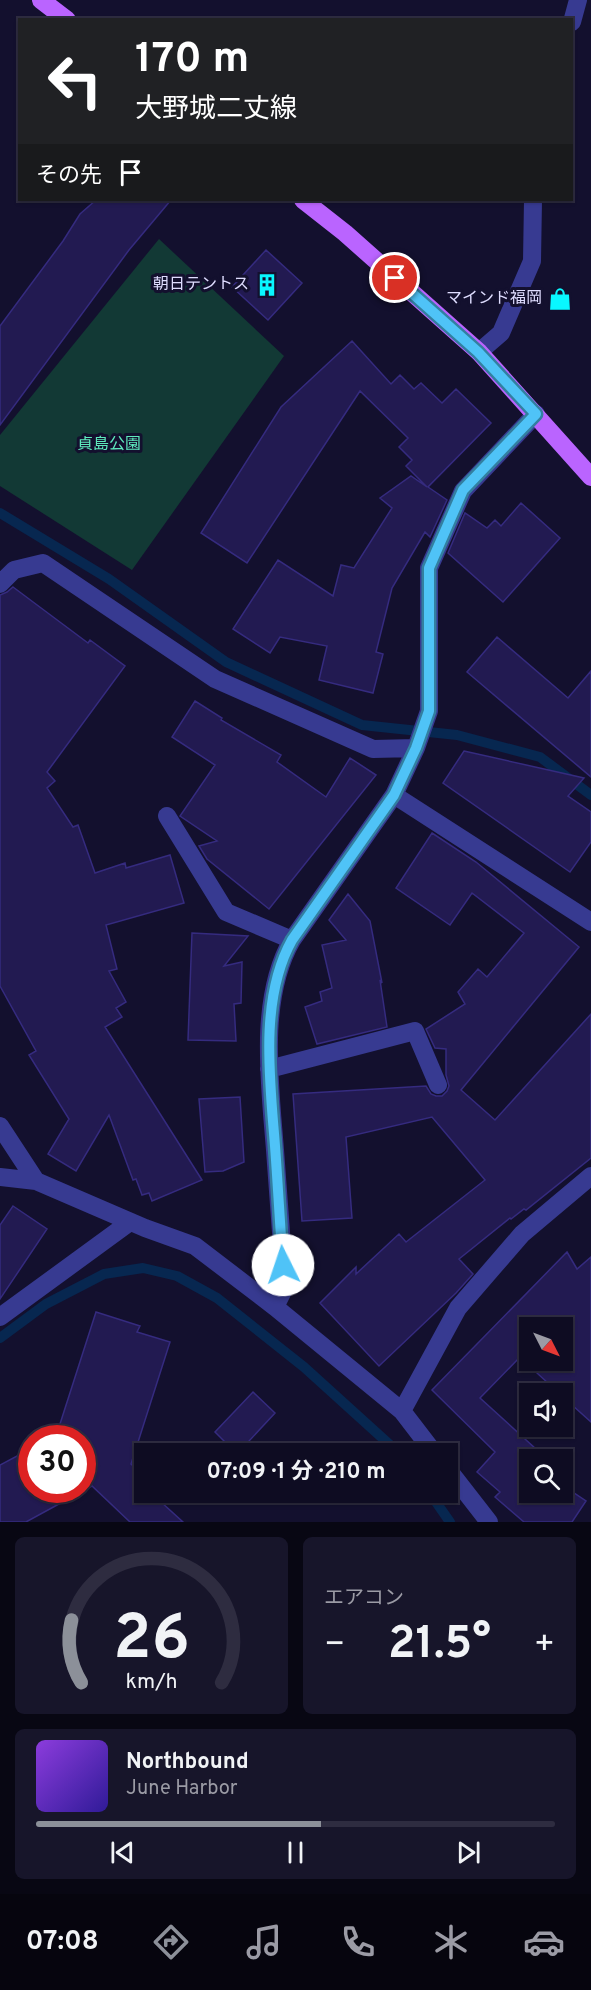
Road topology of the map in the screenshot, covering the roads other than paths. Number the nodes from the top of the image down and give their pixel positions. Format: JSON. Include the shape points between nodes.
{"nodes":[{"id":1,"x":41,"y":0,"type":"edge"},
{"id":2,"x":578,"y":0,"type":"edge"},
{"id":3,"x":64,"y":18,"type":"edge"},
{"id":4,"x":573,"y":18,"type":"edge"},
{"id":5,"x":304,"y":201,"type":"edge"},
{"id":6,"x":533,"y":201,"type":"edge"},
{"id":7,"x":478,"y":352,"type":"junction"},
{"id":8,"x":536,"y":414,"type":"junction"},
{"id":9,"x":591,"y":477,"type":"edge"},
{"id":10,"x":0,"y":584,"type":"edge"},
{"id":11,"x":416,"y":748,"type":"junction"},
{"id":12,"x":394,"y":795,"type":"junction"},
{"id":13,"x":167,"y":816,"type":"dead end"},
{"id":14,"x":591,"y":922,"type":"edge"},
{"id":15,"x":292,"y":940,"type":"junction"},
{"id":16,"x":269,"y":1069,"type":"junction"},
{"id":17,"x":438,"y":1085,"type":"dead end"},
{"id":18,"x":0,"y":1126,"type":"edge"},
{"id":19,"x":591,"y":1176,"type":"edge"},
{"id":20,"x":0,"y":1177,"type":"edge"},
{"id":21,"x":36,"y":1181,"type":"junction"},
{"id":22,"x":130,"y":1222,"type":"junction"},
{"id":23,"x":275,"y":1307,"type":"junction"},
{"id":24,"x":0,"y":1317,"type":"edge"},
{"id":25,"x":402,"y":1411,"type":"junction"},
{"id":26,"x":427,"y":1443,"type":"edge"},
{"id":27,"x":458,"y":1482,"type":"edge"},
{"id":28,"x":489,"y":1522,"type":"edge"}],
"edges":[{"from":1,"to":3,"type":"main road"},
{"from":2,"to":4,"type":"street"},
{"from":5,"to":7,"type":"main road"},
{"from":6,"to":7,"type":"street","via":[[532,261],[501,333]]},
{"from":7,"to":8,"type":"main road"},
{"from":8,"to":9,"type":"main road"},
{"from":8,"to":11,"type":"street","via":[[463,490],[429,568],[429,711]]},
{"from":10,"to":11,"type":"street","via":[[14,570],[44,563],[215,679],[373,749]]},
{"from":11,"to":12,"type":"street"},
{"from":12,"to":14,"type":"street"},
{"from":12,"to":15,"type":"street"},
{"from":13,"to":15,"type":"street","via":[[226,912]]},
{"from":15,"to":16,"type":"street","via":[[281,958],[272,1001]]},
{"from":16,"to":17,"type":"street","via":[[415,1031]]},
{"from":16,"to":23,"type":"street","via":[[285,1287]]},
{"from":18,"to":21,"type":"street"},
{"from":19,"to":25,"type":"street","via":[[522,1234],[458,1308]]},
{"from":20,"to":21,"type":"street"},
{"from":21,"to":22,"type":"street"},
{"from":22,"to":23,"type":"street","via":[[195,1246]]},
{"from":22,"to":24,"type":"street"},
{"from":23,"to":25,"type":"street"},
{"from":25,"to":26,"type":"street"},
{"from":27,"to":28,"type":"street"}]}
